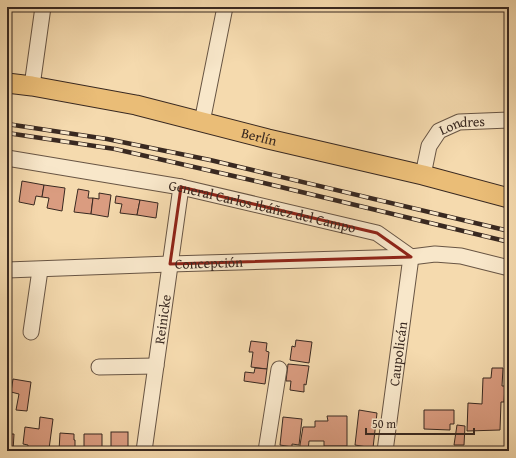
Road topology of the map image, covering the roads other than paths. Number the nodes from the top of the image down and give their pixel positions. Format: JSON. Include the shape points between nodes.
{"nodes":[{"id":1,"x":43,"y":7,"type":"edge"},
{"id":2,"x":225,"y":7,"type":"edge"},
{"id":3,"x":7,"y":83,"type":"edge"},
{"id":4,"x":32,"y":86,"type":"junction"},
{"id":5,"x":509,"y":120,"type":"edge"},
{"id":6,"x":202,"y":122,"type":"junction"},
{"id":7,"x":7,"y":158,"type":"edge"},
{"id":8,"x":422,"y":175,"type":"junction"},
{"id":9,"x":181,"y":187,"type":"junction"},
{"id":10,"x":509,"y":198,"type":"edge"},
{"id":11,"x":411,"y":257,"type":"junction"},
{"id":12,"x":170,"y":264,"type":"junction"},
{"id":13,"x":509,"y":268,"type":"edge"},
{"id":14,"x":7,"y":270,"type":"edge"},
{"id":15,"x":40,"y":270,"type":"junction"},
{"id":16,"x":31,"y":332,"type":"dead end"},
{"id":17,"x":156,"y":366,"type":"junction"},
{"id":18,"x":99,"y":367,"type":"dead end"},
{"id":19,"x":279,"y":368,"type":"dead end"},
{"id":20,"x":144,"y":451,"type":"edge"},
{"id":21,"x":266,"y":451,"type":"edge"},
{"id":22,"x":385,"y":451,"type":"edge"}],
"edges":[{"from":1,"to":4,"type":"street"},
{"from":2,"to":6,"type":"street"},
{"from":3,"to":4,"type":"main road","name":"Berlín"},
{"from":4,"to":6,"type":"main road","name":"Berlín","via":[[136,105]]},
{"from":5,"to":8,"type":"street","name":"Londres","via":[[459,122],[439,131],[429,146]]},
{"from":6,"to":8,"type":"main road","name":"Berlín"},
{"from":7,"to":9,"type":"street","name":"General Carlos Ibáñez del Campo"},
{"from":8,"to":10,"type":"main road","name":"Berlín"},
{"from":9,"to":11,"type":"street","name":"General Carlos Ibáñez del Campo","via":[[377,233]]},
{"from":9,"to":12,"type":"street","name":"Reinicke"},
{"from":11,"to":12,"type":"street","name":"Concepción"},
{"from":11,"to":13,"type":"street","via":[[435,254],[461,256]]},
{"from":11,"to":22,"type":"street","name":"Caupolicán"},
{"from":12,"to":15,"type":"street","name":"Concepción"},
{"from":12,"to":17,"type":"street","name":"Reinicke"},
{"from":14,"to":15,"type":"street","name":"Concepción"},
{"from":15,"to":16,"type":"street"},
{"from":17,"to":18,"type":"street"},
{"from":17,"to":20,"type":"street","name":"Reinicke"},
{"from":19,"to":21,"type":"street"}]}
